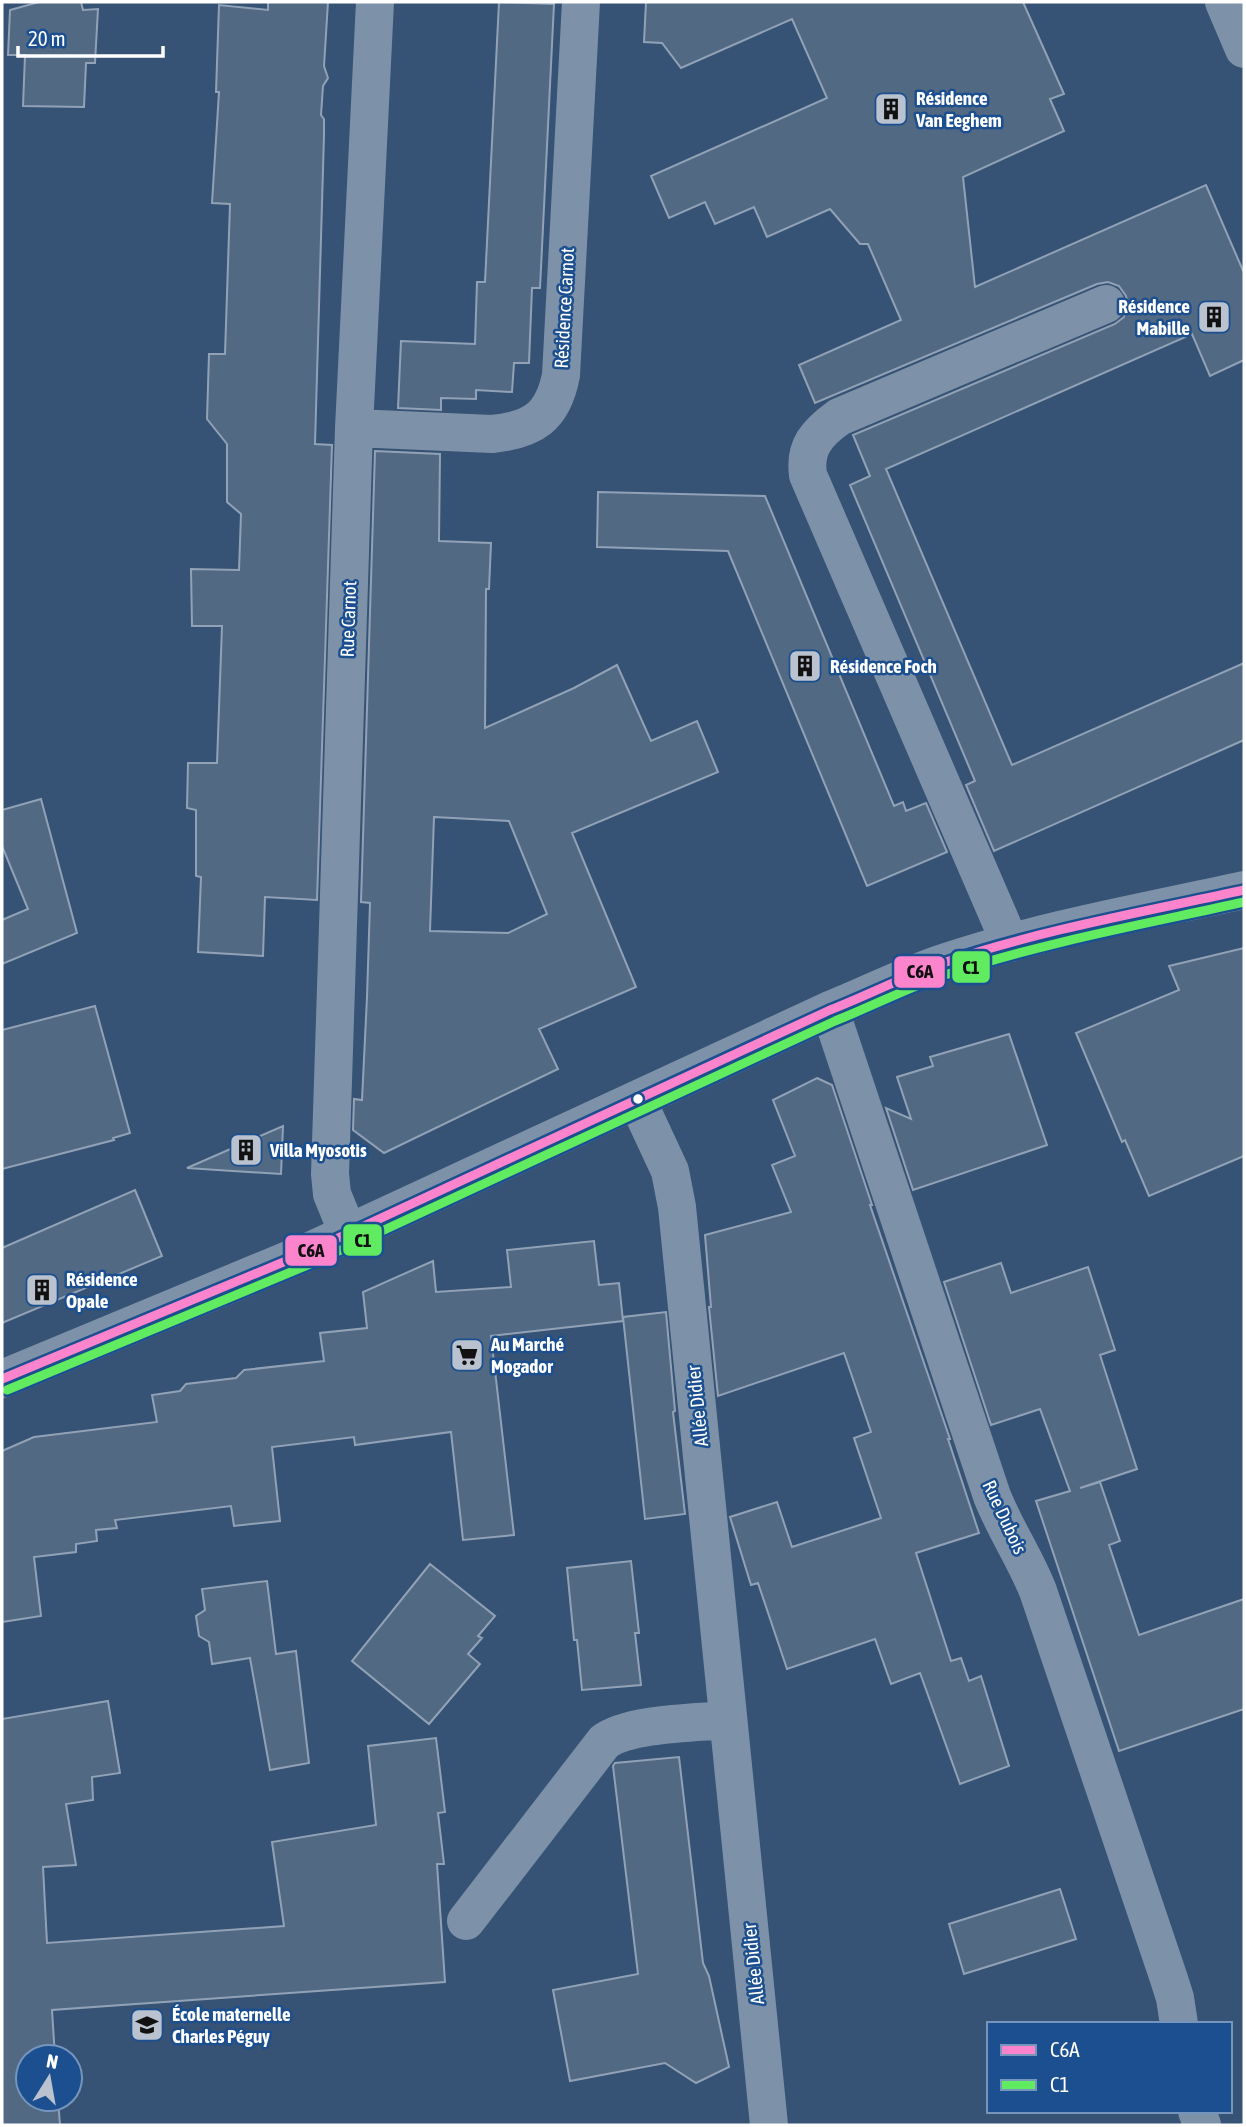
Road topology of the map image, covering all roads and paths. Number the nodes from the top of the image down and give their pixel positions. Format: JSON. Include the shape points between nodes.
{"nodes":[{"id":1,"x":375,"y":2,"type":"edge"},
{"id":2,"x":581,"y":2,"type":"edge"},
{"id":3,"x":1224,"y":2,"type":"edge"},
{"id":4,"x":1244,"y":49,"type":"edge"},
{"id":5,"x":1106,"y":304,"type":"dead end"},
{"id":6,"x":354,"y":428,"type":"junction"},
{"id":7,"x":1244,"y":890,"type":"edge"},
{"id":8,"x":1010,"y":943,"type":"junction"},
{"id":9,"x":830,"y":1010,"type":"junction"},
{"id":10,"x":637,"y":1100,"type":"junction"},
{"id":11,"x":348,"y":1233,"type":"junction"},
{"id":12,"x":2,"y":1379,"type":"edge"},
{"id":13,"x":728,"y":1720,"type":"junction"},
{"id":14,"x":466,"y":1921,"type":"dead end"},
{"id":15,"x":1179,"y":2022,"type":"edge"},
{"id":16,"x":769,"y":2125,"type":"edge"}],
"edges":[{"from":1,"to":6,"type":"street","name":"Rue Carnot"},
{"from":2,"to":6,"type":"street","name":"Résidence Carnot","via":[[561,375],[553,404],[543,416],[513,432]]},
{"from":3,"to":4,"type":"street"},
{"from":5,"to":8,"type":"street","via":[[839,418],[821,432],[808,452],[808,475]]},
{"from":6,"to":11,"type":"street","name":"Rue Carnot","via":[[330,1174],[332,1194]]},
{"from":7,"to":8,"type":"street"},
{"from":8,"to":9,"type":"street","via":[[943,963]]},
{"from":9,"to":10,"type":"street"},
{"from":9,"to":15,"type":"street","name":"Rue Dubois","via":[[992,1496],[1038,1591],[1172,1989]]},
{"from":10,"to":11,"type":"street"},
{"from":10,"to":13,"type":"street","name":"Allée Didier","via":[[670,1171],[677,1207]]},
{"from":11,"to":12,"type":"street"},
{"from":13,"to":14,"type":"street","via":[[630,1729],[613,1735]]},
{"from":13,"to":16,"type":"street","name":"Allée Didier"}]}
